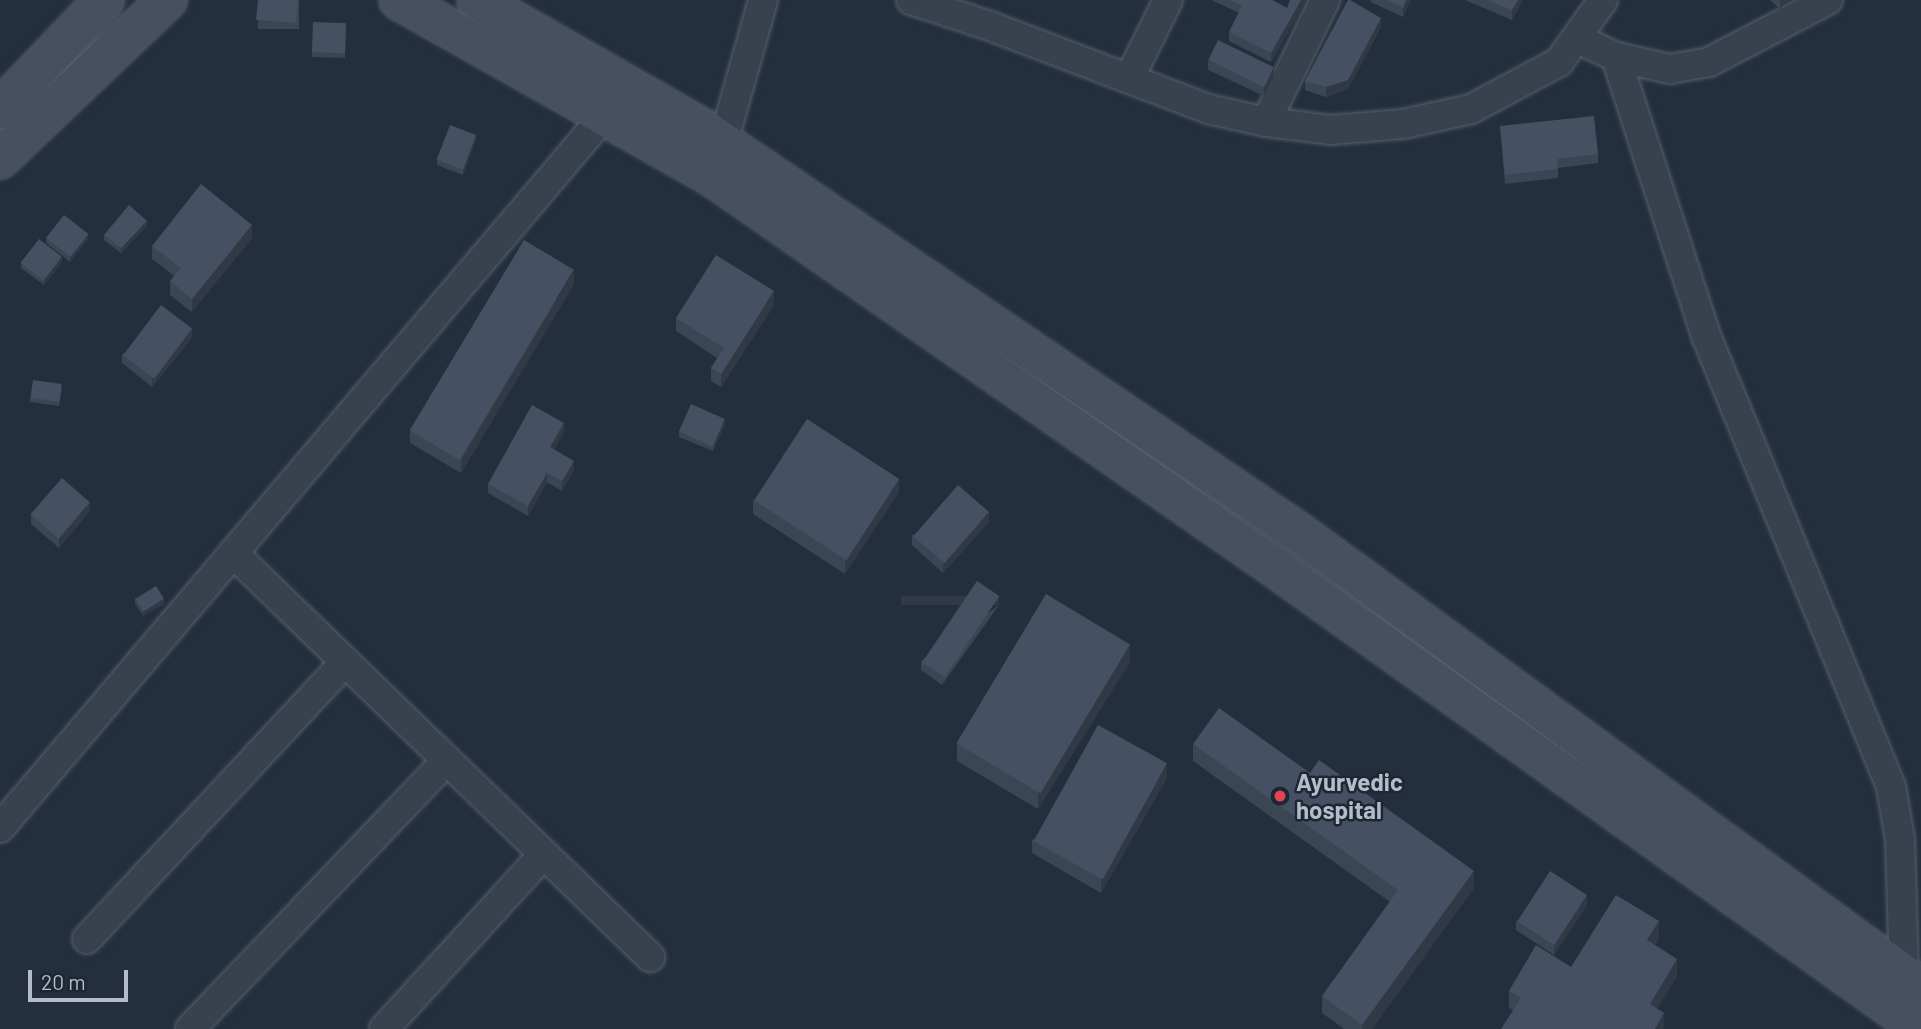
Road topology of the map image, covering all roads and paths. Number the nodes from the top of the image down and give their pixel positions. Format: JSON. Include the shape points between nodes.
{"nodes":[{"id":1,"x":104,"y":0,"type":"edge"},
{"id":2,"x":167,"y":0,"type":"edge"},
{"id":3,"x":399,"y":0,"type":"edge"},
{"id":4,"x":477,"y":0,"type":"edge"},
{"id":5,"x":763,"y":0,"type":"edge"},
{"id":6,"x":911,"y":0,"type":"edge"},
{"id":7,"x":1168,"y":0,"type":"edge"},
{"id":8,"x":1325,"y":0,"type":"edge"},
{"id":9,"x":1603,"y":0,"type":"edge"},
{"id":10,"x":1828,"y":0,"type":"edge"},
{"id":11,"x":1578,"y":39,"type":"junction"},
{"id":12,"x":1616,"y":57,"type":"junction"},
{"id":13,"x":1129,"y":79,"type":"junction"},
{"id":14,"x":0,"y":109,"type":"edge"},
{"id":15,"x":604,"y":116,"type":"junction"},
{"id":16,"x":1266,"y":122,"type":"junction"},
{"id":17,"x":0,"y":159,"type":"edge"},
{"id":18,"x":718,"y":160,"type":"junction"},
{"id":19,"x":233,"y":553,"type":"junction"},
{"id":20,"x":345,"y":662,"type":"junction"},
{"id":21,"x":447,"y":760,"type":"junction"},
{"id":22,"x":0,"y":828,"type":"edge"},
{"id":23,"x":544,"y":855,"type":"junction"},
{"id":24,"x":87,"y":939,"type":"dead end"},
{"id":25,"x":650,"y":957,"type":"dead end"},
{"id":26,"x":1913,"y":981,"type":"edge"},
{"id":27,"x":1920,"y":1028,"type":"edge"},
{"id":28,"x":190,"y":1029,"type":"edge"},
{"id":29,"x":384,"y":1029,"type":"edge"}],
"edges":[{"from":1,"to":14,"type":"main road"},
{"from":2,"to":17,"type":"main road"},
{"from":3,"to":15,"type":"main road"},
{"from":4,"to":18,"type":"main road","via":[[708,132]]},
{"from":5,"to":18,"type":"street"},
{"from":6,"to":13,"type":"street"},
{"from":7,"to":13,"type":"street"},
{"from":8,"to":16,"type":"street"},
{"from":9,"to":11,"type":"street"},
{"from":10,"to":12,"type":"street","via":[[1709,62],[1670,69]]},
{"from":11,"to":12,"type":"street"},
{"from":11,"to":16,"type":"street","via":[[1559,62],[1471,109],[1403,124],[1331,130]]},
{"from":12,"to":26,"type":"street","via":[[1707,338],[1891,787]]},
{"from":13,"to":16,"type":"street","via":[[1208,109]]},
{"from":15,"to":18,"type":"main road"},
{"from":15,"to":19,"type":"street"},
{"from":18,"to":26,"type":"main road","via":[[1298,532]]},
{"from":18,"to":27,"type":"main road","via":[[1273,566]]},
{"from":19,"to":20,"type":"street"},
{"from":19,"to":22,"type":"street"},
{"from":20,"to":21,"type":"street"},
{"from":20,"to":24,"type":"street"},
{"from":21,"to":23,"type":"street"},
{"from":21,"to":28,"type":"street"},
{"from":23,"to":25,"type":"street"},
{"from":23,"to":29,"type":"street"}]}
